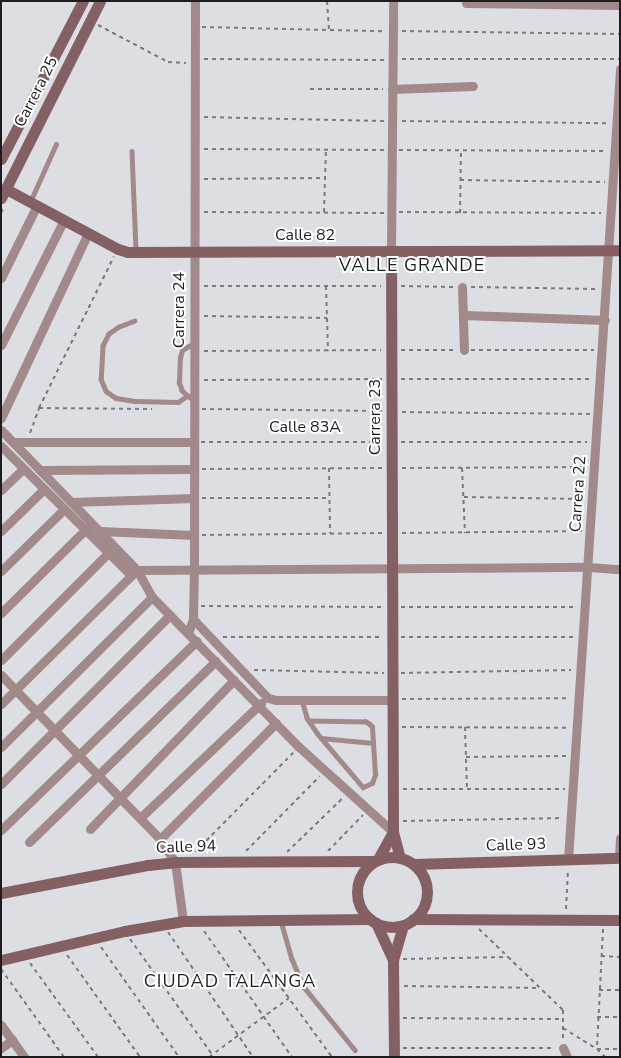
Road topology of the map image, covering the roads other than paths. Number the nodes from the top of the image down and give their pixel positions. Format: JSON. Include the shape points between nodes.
{"nodes":[{"id":1,"x":83,"y":1,"type":"edge"},
{"id":2,"x":100,"y":1,"type":"edge"},
{"id":3,"x":195,"y":1,"type":"edge"},
{"id":4,"x":393,"y":1,"type":"edge"},
{"id":5,"x":466,"y":3,"type":"dead end"},
{"id":6,"x":620,"y":5,"type":"edge"},
{"id":7,"x":620,"y":69,"type":"edge"},
{"id":8,"x":473,"y":86,"type":"dead end"},
{"id":9,"x":392,"y":89,"type":"junction"},
{"id":10,"x":56,"y":144,"type":"dead end"},
{"id":11,"x":132,"y":151,"type":"dead end"},
{"id":12,"x":1,"y":159,"type":"edge"},
{"id":13,"x":4,"y":193,"type":"edge"},
{"id":14,"x":34,"y":203,"type":"junction"},
{"id":15,"x":64,"y":220,"type":"junction"},
{"id":16,"x":88,"y":233,"type":"junction"},
{"id":17,"x":615,"y":249,"type":"edge"},
{"id":18,"x":391,"y":251,"type":"junction"},
{"id":19,"x":136,"y":252,"type":"junction"},
{"id":20,"x":194,"y":252,"type":"junction"},
{"id":21,"x":1,"y":278,"type":"edge"},
{"id":22,"x":462,"y":287,"type":"road end"},
{"id":23,"x":463,"y":315,"type":"junction"},
{"id":24,"x":605,"y":320,"type":"junction"},
{"id":25,"x":135,"y":322,"type":"dead end"},
{"id":26,"x":1,"y":344,"type":"edge"},
{"id":27,"x":194,"y":347,"type":"junction"},
{"id":28,"x":464,"y":350,"type":"road end"},
{"id":29,"x":192,"y":402,"type":"junction"},
{"id":30,"x":1,"y":418,"type":"edge"},
{"id":31,"x":1,"y":430,"type":"edge"},
{"id":32,"x":13,"y":442,"type":"junction"},
{"id":33,"x":194,"y":442,"type":"junction"},
{"id":34,"x":1,"y":446,"type":"edge"},
{"id":35,"x":23,"y":469,"type":"junction"},
{"id":36,"x":194,"y":469,"type":"junction"},
{"id":37,"x":40,"y":470,"type":"junction"},
{"id":38,"x":44,"y":489,"type":"junction"},
{"id":39,"x":1,"y":490,"type":"edge"},
{"id":40,"x":194,"y":498,"type":"junction"},
{"id":41,"x":71,"y":502,"type":"junction"},
{"id":42,"x":64,"y":509,"type":"junction"},
{"id":43,"x":89,"y":526,"type":"junction"},
{"id":44,"x":1,"y":531,"type":"edge"},
{"id":45,"x":99,"y":531,"type":"junction"},
{"id":46,"x":194,"y":535,"type":"junction"},
{"id":47,"x":111,"y":550,"type":"junction"},
{"id":48,"x":588,"y":566,"type":"junction"},
{"id":49,"x":392,"y":568,"type":"junction"},
{"id":50,"x":194,"y":569,"type":"junction"},
{"id":51,"x":620,"y":569,"type":"edge"},
{"id":52,"x":1,"y":571,"type":"edge"},
{"id":53,"x":134,"y":573,"type":"junction"},
{"id":54,"x":152,"y":597,"type":"junction"},
{"id":55,"x":1,"y":613,"type":"edge"},
{"id":56,"x":170,"y":615,"type":"junction"},
{"id":57,"x":193,"y":619,"type":"junction"},
{"id":58,"x":188,"y":633,"type":"junction"},
{"id":59,"x":197,"y":641,"type":"junction"},
{"id":60,"x":1,"y":660,"type":"edge"},
{"id":61,"x":216,"y":661,"type":"junction"},
{"id":62,"x":1,"y":675,"type":"edge"},
{"id":63,"x":234,"y":680,"type":"junction"},
{"id":64,"x":16,"y":690,"type":"junction"},
{"id":65,"x":272,"y":699,"type":"junction"},
{"id":66,"x":302,"y":700,"type":"junction"},
{"id":67,"x":393,"y":700,"type":"junction"},
{"id":68,"x":1,"y":704,"type":"edge"},
{"id":69,"x":258,"y":705,"type":"junction"},
{"id":70,"x":37,"y":712,"type":"junction"},
{"id":71,"x":309,"y":721,"type":"junction"},
{"id":72,"x":276,"y":724,"type":"junction"},
{"id":73,"x":55,"y":730,"type":"junction"},
{"id":74,"x":321,"y":738,"type":"junction"},
{"id":75,"x":373,"y":743,"type":"junction"},
{"id":76,"x":1,"y":747,"type":"edge"},
{"id":77,"x":79,"y":755,"type":"junction"},
{"id":78,"x":98,"y":775,"type":"junction"},
{"id":79,"x":1,"y":784,"type":"edge"},
{"id":80,"x":120,"y":798,"type":"junction"},
{"id":81,"x":140,"y":818,"type":"junction"},
{"id":82,"x":393,"y":826,"type":"junction"},
{"id":83,"x":90,"y":829,"type":"dead end"},
{"id":84,"x":1,"y":830,"type":"edge"},
{"id":85,"x":620,"y":838,"type":"edge"},
{"id":86,"x":160,"y":839,"type":"junction"},
{"id":87,"x":29,"y":842,"type":"dead end"},
{"id":88,"x":400,"y":858,"type":"junction"},
{"id":89,"x":619,"y":858,"type":"edge"},
{"id":90,"x":568,"y":859,"type":"junction"},
{"id":91,"x":376,"y":860,"type":"junction"},
{"id":92,"x":181,"y":862,"type":"junction"},
{"id":93,"x":414,"y":864,"type":"junction"},
{"id":94,"x":1,"y":893,"type":"edge"},
{"id":95,"x":280,"y":920,"type":"junction"},
{"id":96,"x":413,"y":920,"type":"junction"},
{"id":97,"x":620,"y":920,"type":"edge"},
{"id":98,"x":183,"y":921,"type":"junction"},
{"id":99,"x":373,"y":921,"type":"junction"},
{"id":100,"x":402,"y":925,"type":"junction"},
{"id":101,"x":1,"y":960,"type":"edge"},
{"id":102,"x":393,"y":960,"type":"junction"},
{"id":103,"x":1,"y":1025,"type":"edge"},
{"id":104,"x":12,"y":1040,"type":"junction"},
{"id":105,"x":1,"y":1048,"type":"edge"},
{"id":106,"x":356,"y":1050,"type":"dead end"},
{"id":107,"x":562,"y":1052,"type":"edge"},
{"id":108,"x":395,"y":1053,"type":"edge"},
{"id":109,"x":24,"y":1057,"type":"edge"},
{"id":110,"x":567,"y":1057,"type":"edge"}],
"edges":[{"from":1,"to":12,"type":"street","name":"Carrera 25"},
{"from":2,"to":13,"type":"street","name":"Carrera 25"},
{"from":3,"to":20,"type":"street","name":"Carrera 24"},
{"from":4,"to":9,"type":"street","name":"Carrera 23"},
{"from":5,"to":6,"type":"street"},
{"from":7,"to":17,"type":"street","name":"Carrera 22","via":[[612,213]]},
{"from":8,"to":9,"type":"street"},
{"from":9,"to":18,"type":"street","name":"Carrera 23","via":[[396,213]]},
{"from":10,"to":14,"type":"lane"},
{"from":11,"to":19,"type":"lane"},
{"from":13,"to":14,"type":"street","name":"Calle 82"},
{"from":14,"to":15,"type":"street","name":"Calle 82"},
{"from":14,"to":21,"type":"street"},
{"from":15,"to":16,"type":"street","name":"Calle 82"},
{"from":15,"to":26,"type":"street"},
{"from":16,"to":19,"type":"street","name":"Calle 82","via":[[118,248]]},
{"from":16,"to":30,"type":"street"},
{"from":17,"to":18,"type":"street","name":"Calle 82"},
{"from":17,"to":24,"type":"street","name":"Carrera 22"},
{"from":18,"to":20,"type":"street","name":"Calle 82"},
{"from":18,"to":49,"type":"street","name":"Carrera 23"},
{"from":19,"to":20,"type":"street","name":"Calle 82"},
{"from":20,"to":27,"type":"street","name":"Carrera 24"},
{"from":22,"to":23,"type":"street"},
{"from":23,"to":24,"type":"street"},
{"from":23,"to":28,"type":"street"},
{"from":24,"to":48,"type":"street","name":"Carrera 22"},
{"from":25,"to":29,"type":"lane","via":[[109,334],[103,346],[101,379],[106,391],[116,398],[136,401]]},
{"from":27,"to":29,"type":"street","name":"Carrera 24"},
{"from":27,"to":29,"type":"lane","via":[[182,350],[179,383]]},
{"from":29,"to":33,"type":"street","name":"Carrera 24"},
{"from":31,"to":32,"type":"street"},
{"from":32,"to":33,"type":"street"},
{"from":32,"to":37,"type":"street"},
{"from":33,"to":36,"type":"street","name":"Carrera 24"},
{"from":34,"to":35,"type":"street"},
{"from":35,"to":38,"type":"street"},
{"from":35,"to":39,"type":"street"},
{"from":36,"to":37,"type":"street"},
{"from":36,"to":40,"type":"street","name":"Carrera 24"},
{"from":37,"to":41,"type":"street"},
{"from":38,"to":42,"type":"street"},
{"from":38,"to":44,"type":"street"},
{"from":40,"to":41,"type":"street"},
{"from":40,"to":46,"type":"street","name":"Carrera 24"},
{"from":41,"to":43,"type":"street"},
{"from":42,"to":43,"type":"street"},
{"from":42,"to":52,"type":"street"},
{"from":43,"to":45,"type":"street"},
{"from":43,"to":47,"type":"street"},
{"from":43,"to":55,"type":"street"},
{"from":45,"to":46,"type":"street"},
{"from":45,"to":47,"type":"street"},
{"from":46,"to":50,"type":"street","name":"Carrera 24"},
{"from":47,"to":53,"type":"street"},
{"from":47,"to":60,"type":"street"},
{"from":48,"to":49,"type":"street"},
{"from":48,"to":51,"type":"street"},
{"from":48,"to":90,"type":"street","name":"Carrera 22"},
{"from":49,"to":50,"type":"street"},
{"from":49,"to":67,"type":"street","name":"Carrera 23"},
{"from":50,"to":53,"type":"street"},
{"from":50,"to":57,"type":"street","name":"Carrera 24"},
{"from":53,"to":54,"type":"street"},
{"from":53,"to":64,"type":"street"},
{"from":54,"to":56,"type":"street"},
{"from":54,"to":70,"type":"street"},
{"from":56,"to":58,"type":"street"},
{"from":56,"to":73,"type":"street"},
{"from":57,"to":58,"type":"street","name":"Carrera 24"},
{"from":57,"to":65,"type":"street"},
{"from":58,"to":59,"type":"street"},
{"from":59,"to":61,"type":"street"},
{"from":59,"to":77,"type":"street"},
{"from":61,"to":63,"type":"street"},
{"from":61,"to":78,"type":"street"},
{"from":62,"to":64,"type":"street"},
{"from":63,"to":69,"type":"street"},
{"from":63,"to":80,"type":"street"},
{"from":64,"to":68,"type":"street"},
{"from":64,"to":70,"type":"street"},
{"from":65,"to":66,"type":"street"},
{"from":65,"to":69,"type":"street"},
{"from":66,"to":67,"type":"street"},
{"from":66,"to":71,"type":"lane"},
{"from":67,"to":82,"type":"street","name":"Carrera 23"},
{"from":69,"to":72,"type":"street"},
{"from":69,"to":81,"type":"street"},
{"from":70,"to":73,"type":"street"},
{"from":70,"to":76,"type":"street"},
{"from":71,"to":74,"type":"lane"},
{"from":71,"to":75,"type":"lane","via":[[366,722],[372,727]]},
{"from":72,"to":82,"type":"street","via":[[368,810]]},
{"from":72,"to":86,"type":"street"},
{"from":73,"to":77,"type":"street"},
{"from":73,"to":79,"type":"street"},
{"from":74,"to":75,"type":"lane"},
{"from":74,"to":75,"type":"lane","via":[[363,787],[372,783],[376,775]]},
{"from":77,"to":78,"type":"street"},
{"from":77,"to":84,"type":"street"},
{"from":78,"to":80,"type":"street"},
{"from":78,"to":87,"type":"street"},
{"from":80,"to":81,"type":"street"},
{"from":80,"to":83,"type":"street"},
{"from":81,"to":86,"type":"street"},
{"from":82,"to":88,"type":"street","name":"Carrera 23"},
{"from":82,"to":91,"type":"street","name":"Carrera 23"},
{"from":85,"to":89,"type":"street"},
{"from":86,"to":92,"type":"street"},
{"from":88,"to":91,"type":"street"},
{"from":88,"to":93,"type":"street"},
{"from":89,"to":90,"type":"street","name":"Calle 93"},
{"from":90,"to":93,"type":"street","name":"Calle 93"},
{"from":91,"to":92,"type":"street","name":"Calle 94"},
{"from":91,"to":99,"type":"street","via":[[362,873],[357,889],[358,900]]},
{"from":92,"to":94,"type":"street","name":"Calle 94","via":[[148,865]]},
{"from":92,"to":98,"type":"street"},
{"from":93,"to":96,"type":"street","via":[[424,880],[426,898],[422,910]]},
{"from":95,"to":98,"type":"street"},
{"from":95,"to":99,"type":"street"},
{"from":95,"to":106,"type":"lane","via":[[304,987]]},
{"from":96,"to":97,"type":"street"},
{"from":96,"to":100,"type":"street"},
{"from":98,"to":101,"type":"street","via":[[124,931]]},
{"from":99,"to":100,"type":"street","via":[[394,927]]},
{"from":99,"to":102,"type":"street"},
{"from":100,"to":102,"type":"street"},
{"from":102,"to":108,"type":"street"},
{"from":103,"to":104,"type":"street"},
{"from":104,"to":105,"type":"street"},
{"from":104,"to":109,"type":"street"},
{"from":107,"to":110,"type":"street"}]}
